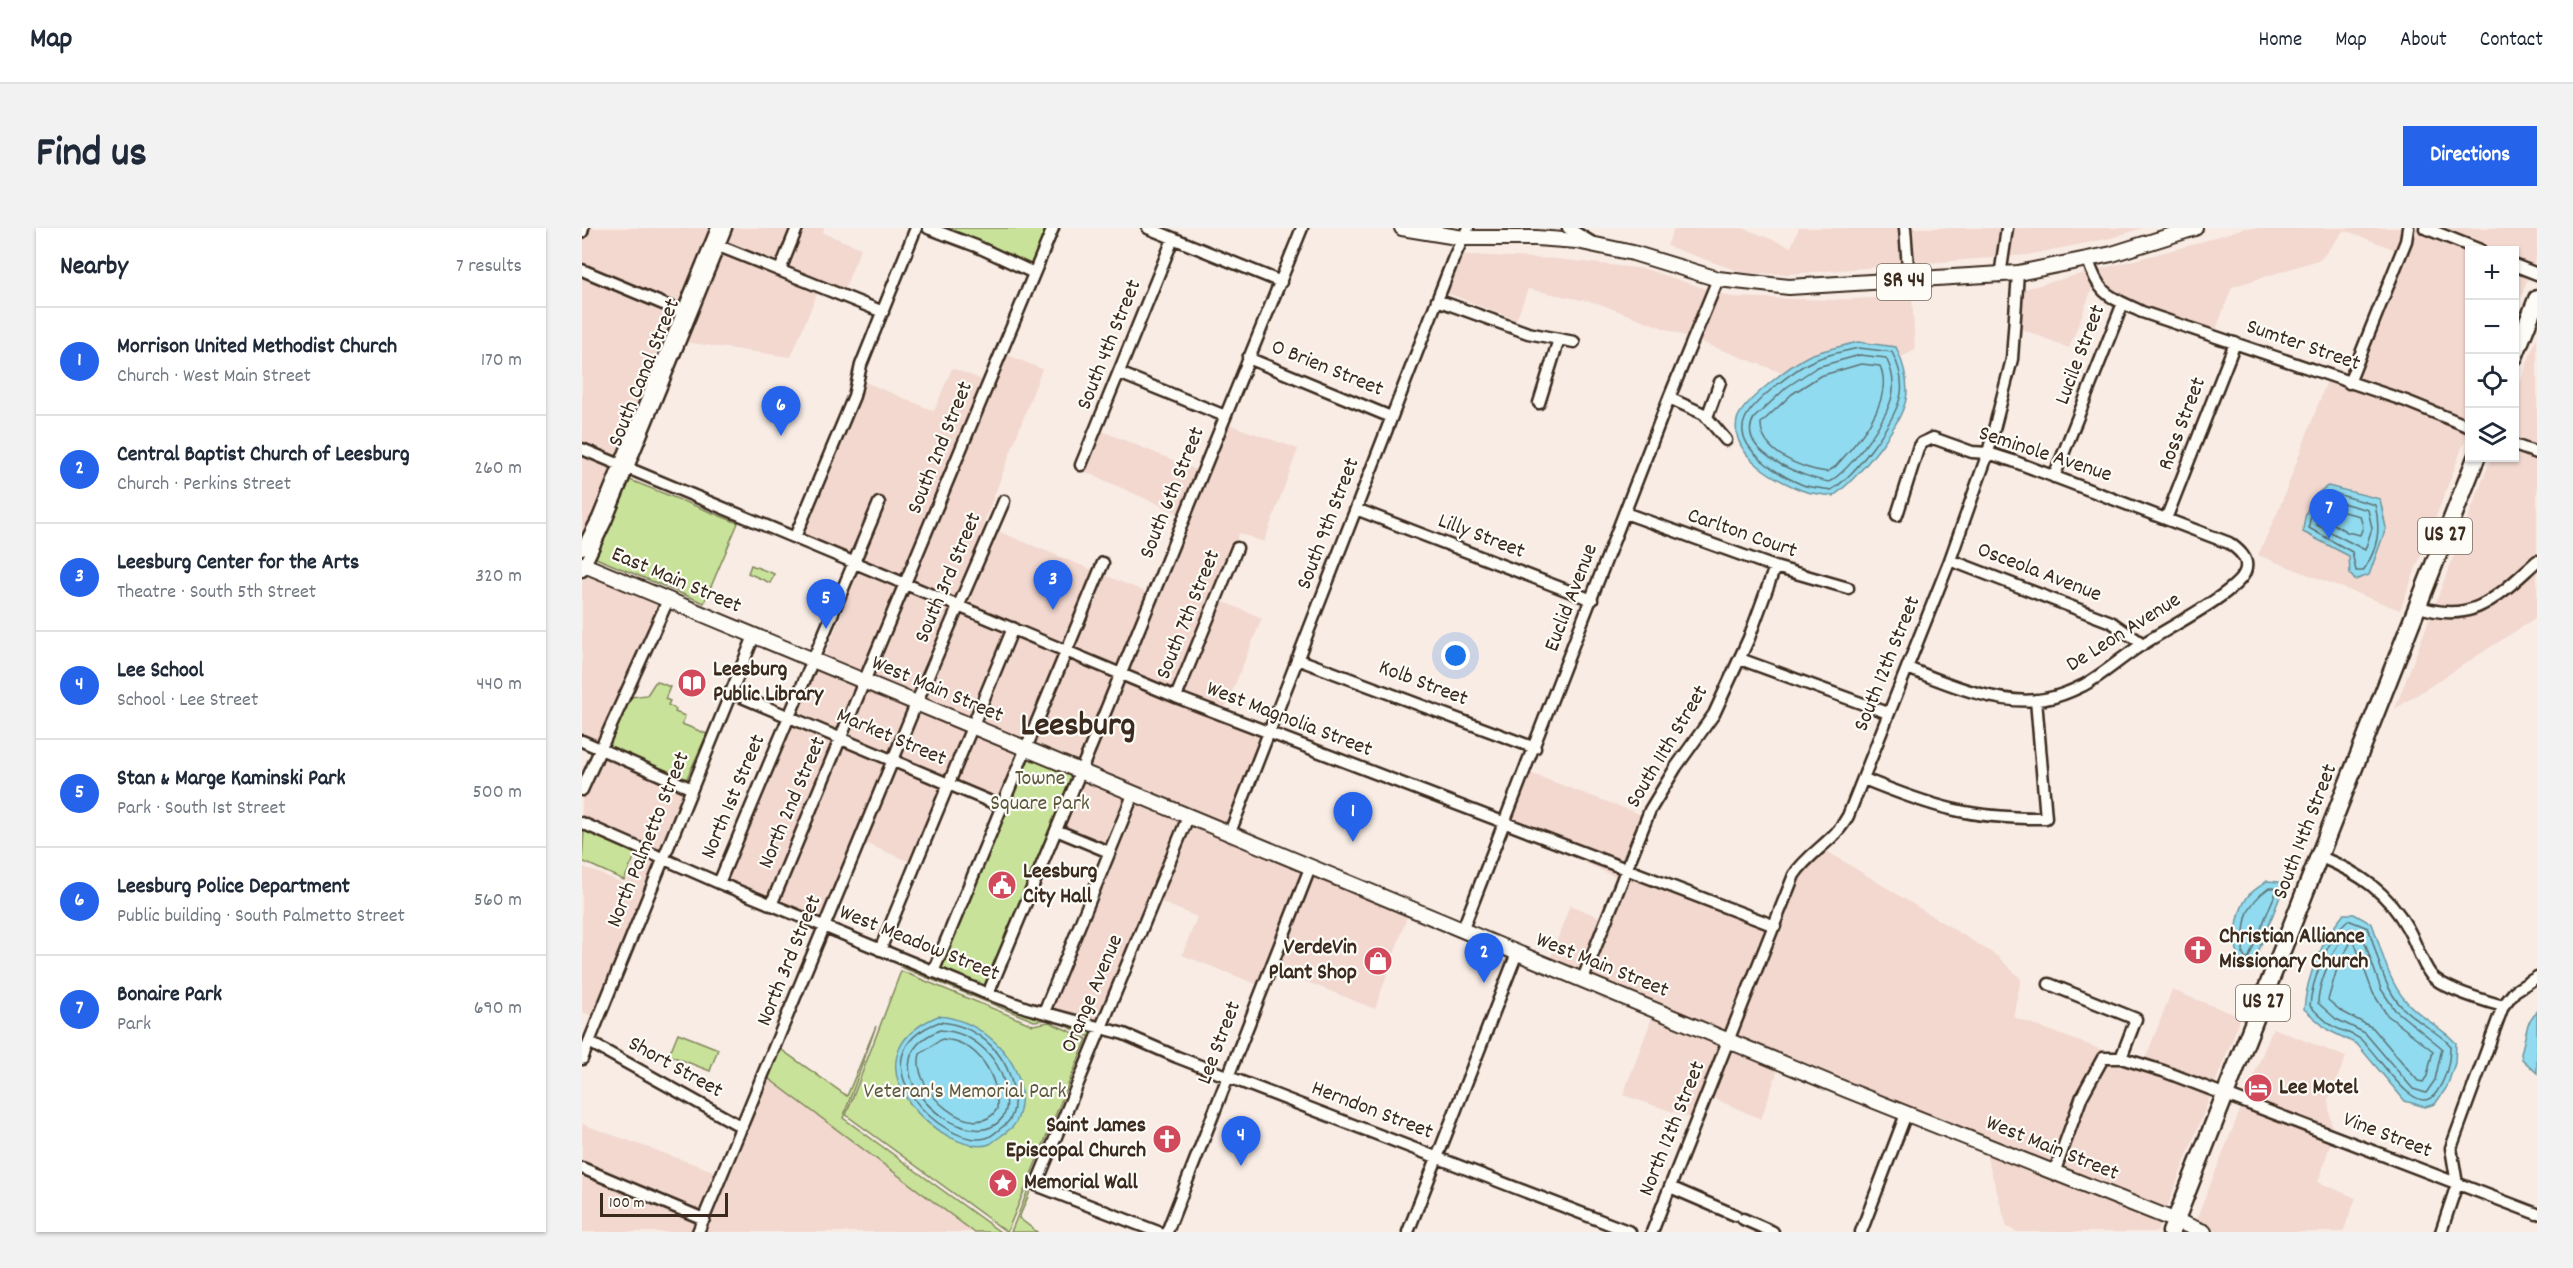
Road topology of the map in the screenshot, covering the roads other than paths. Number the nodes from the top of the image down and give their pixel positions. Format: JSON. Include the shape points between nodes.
{"nodes":[{"id":1,"x":717,"y":228,"type":"edge"},
{"id":2,"x":726,"y":228,"type":"edge"},
{"id":3,"x":797,"y":228,"type":"edge"},
{"id":4,"x":916,"y":228,"type":"edge"},
{"id":5,"x":928,"y":228,"type":"edge"},
{"id":6,"x":1053,"y":228,"type":"edge"},
{"id":7,"x":1148,"y":228,"type":"edge"},
{"id":8,"x":1302,"y":228,"type":"edge"},
{"id":9,"x":1402,"y":228,"type":"edge"},
{"id":10,"x":1568,"y":228,"type":"edge"},
{"id":11,"x":1905,"y":228,"type":"edge"},
{"id":12,"x":2007,"y":228,"type":"edge"},
{"id":13,"x":2195,"y":228,"type":"edge"},
{"id":14,"x":2408,"y":228,"type":"edge"},
{"id":15,"x":2425,"y":228,"type":"edge"},
{"id":16,"x":1466,"y":233,"type":"edge"},
{"id":17,"x":2159,"y":233,"type":"edge"},
{"id":18,"x":1173,"y":239,"type":"junction"},
{"id":19,"x":1596,"y":245,"type":"junction"},
{"id":20,"x":719,"y":246,"type":"junction"},
{"id":21,"x":2470,"y":246,"type":"edge"},
{"id":22,"x":2088,"y":260,"type":"junction"},
{"id":23,"x":2519,"y":267,"type":"edge"},
{"id":24,"x":582,"y":270,"type":"edge"},
{"id":25,"x":780,"y":270,"type":"junction"},
{"id":26,"x":1034,"y":273,"type":"junction"},
{"id":27,"x":2018,"y":273,"type":"junction"},
{"id":28,"x":2537,"y":274,"type":"edge"},
{"id":29,"x":2000,"y":276,"type":"junction"},
{"id":30,"x":1718,"y":279,"type":"junction"},
{"id":31,"x":1909,"y":281,"type":"junction"},
{"id":32,"x":1281,"y":282,"type":"junction"},
{"id":33,"x":2537,"y":299,"type":"edge"},
{"id":34,"x":1437,"y":300,"type":"junction"},
{"id":35,"x":2123,"y":303,"type":"junction"},
{"id":36,"x":883,"y":312,"type":"junction"},
{"id":37,"x":686,"y":314,"type":"junction"},
{"id":38,"x":1559,"y":339,"type":"junction"},
{"id":39,"x":1574,"y":342,"type":"dead end"},
{"id":40,"x":2235,"y":343,"type":"junction"},
{"id":41,"x":2515,"y":354,"type":"edge"},
{"id":42,"x":1248,"y":358,"type":"junction"},
{"id":43,"x":1119,"y":373,"type":"junction"},
{"id":44,"x":1720,"y":382,"type":"dead end"},
{"id":45,"x":2349,"y":383,"type":"junction"},
{"id":46,"x":1668,"y":398,"type":"junction"},
{"id":47,"x":1539,"y":403,"type":"dead end"},
{"id":48,"x":1225,"y":416,"type":"junction"},
{"id":49,"x":1391,"y":417,"type":"junction"},
{"id":50,"x":1707,"y":417,"type":"junction"},
{"id":51,"x":2465,"y":426,"type":"edge"},
{"id":52,"x":1726,"y":440,"type":"dead end"},
{"id":53,"x":2519,"y":447,"type":"edge"},
{"id":54,"x":582,"y":449,"type":"edge"},
{"id":55,"x":1988,"y":453,"type":"junction"},
{"id":56,"x":2537,"y":453,"type":"edge"},
{"id":57,"x":2474,"y":462,"type":"edge"},
{"id":58,"x":1081,"y":465,"type":"dead end"},
{"id":59,"x":624,"y":466,"type":"junction"},
{"id":60,"x":2054,"y":477,"type":"junction"},
{"id":61,"x":1004,"y":501,"type":"dead end"},
{"id":62,"x":879,"y":503,"type":"dead end"},
{"id":63,"x":1356,"y":509,"type":"junction"},
{"id":64,"x":1625,"y":513,"type":"junction"},
{"id":65,"x":1897,"y":515,"type":"dead end"},
{"id":66,"x":2166,"y":519,"type":"junction"},
{"id":67,"x":795,"y":537,"type":"junction"},
{"id":68,"x":2228,"y":543,"type":"joint"},
{"id":69,"x":1237,"y":548,"type":"dead end"},
{"id":70,"x":582,"y":549,"type":"edge"},
{"id":71,"x":1950,"y":560,"type":"junction"},
{"id":72,"x":853,"y":561,"type":"junction"},
{"id":73,"x":2537,"y":561,"type":"edge"},
{"id":74,"x":1103,"y":563,"type":"dead end"},
{"id":75,"x":583,"y":567,"type":"edge"},
{"id":76,"x":1775,"y":567,"type":"junction"},
{"id":77,"x":906,"y":583,"type":"junction"},
{"id":78,"x":1848,"y":588,"type":"dead end"},
{"id":79,"x":668,"y":600,"type":"junction"},
{"id":80,"x":1592,"y":600,"type":"junction"},
{"id":81,"x":959,"y":605,"type":"junction"},
{"id":82,"x":2418,"y":606,"type":"junction"},
{"id":83,"x":1013,"y":628,"type":"junction"},
{"id":84,"x":754,"y":636,"type":"junction"},
{"id":85,"x":2143,"y":644,"type":"junction"},
{"id":86,"x":1068,"y":651,"type":"junction"},
{"id":87,"x":1297,"y":658,"type":"junction"},
{"id":88,"x":1740,"y":659,"type":"junction"},
{"id":89,"x":812,"y":661,"type":"junction"},
{"id":90,"x":1908,"y":668,"type":"junction"},
{"id":91,"x":1121,"y":674,"type":"junction"},
{"id":92,"x":865,"y":682,"type":"junction"},
{"id":93,"x":730,"y":693,"type":"junction"},
{"id":94,"x":1176,"y":697,"type":"junction"},
{"id":95,"x":2036,"y":700,"type":"junction"},
{"id":96,"x":916,"y":704,"type":"junction"},
{"id":97,"x":1888,"y":713,"type":"junction"},
{"id":98,"x":789,"y":716,"type":"junction"},
{"id":99,"x":972,"y":728,"type":"junction"},
{"id":100,"x":1269,"y":733,"type":"junction"},
{"id":101,"x":841,"y":737,"type":"junction"},
{"id":102,"x":582,"y":741,"type":"edge"},
{"id":103,"x":1535,"y":748,"type":"junction"},
{"id":104,"x":601,"y":750,"type":"junction"},
{"id":105,"x":1025,"y":750,"type":"junction"},
{"id":106,"x":893,"y":759,"type":"junction"},
{"id":107,"x":1080,"y":773,"type":"junction"},
{"id":108,"x":1864,"y":779,"type":"junction"},
{"id":109,"x":950,"y":783,"type":"junction"},
{"id":110,"x":690,"y":788,"type":"junction"},
{"id":111,"x":582,"y":790,"type":"edge"},
{"id":112,"x":1133,"y":795,"type":"junction"},
{"id":113,"x":1003,"y":807,"type":"junction"},
{"id":114,"x":1188,"y":817,"type":"junction"},
{"id":115,"x":582,"y":823,"type":"edge"},
{"id":116,"x":1504,"y":824,"type":"junction"},
{"id":117,"x":1056,"y":830,"type":"junction"},
{"id":118,"x":1229,"y":835,"type":"junction"},
{"id":119,"x":1109,"y":852,"type":"junction"},
{"id":120,"x":2321,"y":857,"type":"junction"},
{"id":121,"x":662,"y":858,"type":"junction"},
{"id":122,"x":1310,"y":868,"type":"junction"},
{"id":123,"x":1626,"y":870,"type":"junction"},
{"id":124,"x":719,"y":883,"type":"junction"},
{"id":125,"x":771,"y":905,"type":"junction"},
{"id":126,"x":1775,"y":926,"type":"junction"},
{"id":127,"x":826,"y":928,"type":"junction"},
{"id":128,"x":1462,"y":931,"type":"junction"},
{"id":129,"x":880,"y":950,"type":"junction"},
{"id":130,"x":1516,"y":953,"type":"junction"},
{"id":131,"x":933,"y":972,"type":"junction"},
{"id":132,"x":2537,"y":977,"type":"edge"},
{"id":133,"x":1582,"y":981,"type":"junction"},
{"id":134,"x":2049,"y":984,"type":"dead end"},
{"id":135,"x":988,"y":994,"type":"junction"},
{"id":136,"x":2503,"y":1006,"type":"junction"},
{"id":137,"x":1044,"y":1012,"type":"junction"},
{"id":138,"x":1100,"y":1026,"type":"junction"},
{"id":139,"x":589,"y":1042,"type":"junction"},
{"id":140,"x":1730,"y":1042,"type":"junction"},
{"id":141,"x":2121,"y":1058,"type":"junction"},
{"id":142,"x":582,"y":1059,"type":"edge"},
{"id":143,"x":1228,"y":1077,"type":"junction"},
{"id":144,"x":2226,"y":1095,"type":"junction"},
{"id":145,"x":1906,"y":1114,"type":"junction"},
{"id":146,"x":742,"y":1127,"type":"junction"},
{"id":147,"x":1437,"y":1157,"type":"junction"},
{"id":148,"x":582,"y":1168,"type":"edge"},
{"id":149,"x":2054,"y":1173,"type":"junction"},
{"id":150,"x":2457,"y":1184,"type":"junction"},
{"id":151,"x":1670,"y":1187,"type":"junction"},
{"id":152,"x":2537,"y":1214,"type":"edge"},
{"id":153,"x":704,"y":1219,"type":"junction"},
{"id":154,"x":2174,"y":1227,"type":"edge"},
{"id":155,"x":698,"y":1232,"type":"edge"},
{"id":156,"x":1158,"y":1232,"type":"edge"},
{"id":157,"x":1167,"y":1232,"type":"edge"},
{"id":158,"x":1408,"y":1232,"type":"edge"},
{"id":159,"x":1630,"y":1232,"type":"edge"},
{"id":160,"x":1652,"y":1232,"type":"edge"},
{"id":161,"x":1773,"y":1232,"type":"edge"},
{"id":162,"x":1861,"y":1232,"type":"edge"},
{"id":163,"x":2204,"y":1232,"type":"edge"},
{"id":164,"x":2441,"y":1232,"type":"edge"}],
"edges":[{"from":1,"to":37,"type":"street"},
{"from":2,"to":20,"type":"street","name":"South Canal Street"},
{"from":3,"to":25,"type":"street"},
{"from":4,"to":36,"type":"street"},
{"from":5,"to":26,"type":"street"},
{"from":6,"to":26,"type":"street","name":"South 2nd Street"},
{"from":7,"to":18,"type":"street"},
{"from":8,"to":32,"type":"street","name":"South 6th Street"},
{"from":9,"to":16,"type":"main road","number":"SR 44"},
{"from":10,"to":19,"type":"street"},
{"from":11,"to":31,"type":"street"},
{"from":12,"to":29,"type":"street"},
{"from":13,"to":17,"type":"main road","number":"SR 44"},
{"from":14,"to":45,"type":"street"},
{"from":15,"to":21,"type":"street"},
{"from":16,"to":19,"type":"main road","number":"SR 44"},
{"from":16,"to":34,"type":"street","name":"South 9th Street"},
{"from":17,"to":22,"type":"main road","number":"SR 44"},
{"from":18,"to":32,"type":"street"},
{"from":18,"to":43,"type":"street","name":"South 4th Street"},
{"from":19,"to":30,"type":"main road","number":"SR 44"},
{"from":20,"to":25,"type":"street"},
{"from":20,"to":37,"type":"street","name":"South Canal Street"},
{"from":22,"to":27,"type":"main road","number":"SR 44"},
{"from":22,"to":35,"type":"street","name":"Lucile Street","via":[[2099,288]]},
{"from":23,"to":28,"type":"street"},
{"from":24,"to":37,"type":"street"},
{"from":25,"to":36,"type":"street"},
{"from":26,"to":77,"type":"street","name":"South 2nd Street"},
{"from":27,"to":29,"type":"main road","number":"SR 44"},
{"from":27,"to":55,"type":"street","name":"South 12th Street","via":[[2012,358]]},
{"from":29,"to":31,"type":"main road","number":"SR 44"},
{"from":30,"to":31,"type":"main road","number":"SR 44","via":[[1788,287]]},
{"from":30,"to":46,"type":"street","name":"Euclid Avenue"},
{"from":32,"to":42,"type":"street","name":"South 6th Street"},
{"from":33,"to":41,"type":"highway"},
{"from":34,"to":38,"type":"street","via":[[1528,333]]},
{"from":34,"to":49,"type":"street","name":"South 9th Street"},
{"from":35,"to":40,"type":"street","name":"Sumter Street"},
{"from":35,"to":60,"type":"street","name":"Lucile Street"},
{"from":36,"to":67,"type":"street","via":[[861,365],[854,396]]},
{"from":37,"to":59,"type":"street"},
{"from":38,"to":39,"type":"street"},
{"from":38,"to":47,"type":"street"},
{"from":40,"to":45,"type":"street","name":"Sumter Street"},
{"from":40,"to":66,"type":"street","name":"Ross Street"},
{"from":42,"to":48,"type":"street","name":"South 6th Street"},
{"from":42,"to":49,"type":"street","name":"O Brien Street"},
{"from":43,"to":48,"type":"street"},
{"from":43,"to":58,"type":"street","name":"South 4th Street"},
{"from":44,"to":50,"type":"street"},
{"from":45,"to":51,"type":"street","name":"Sumter Street","via":[[2406,401]]},
{"from":46,"to":50,"type":"street"},
{"from":46,"to":64,"type":"street","name":"Euclid Avenue"},
{"from":48,"to":91,"type":"street","name":"South 6th Street"},
{"from":49,"to":63,"type":"street","name":"South 9th Street"},
{"from":50,"to":52,"type":"street"},
{"from":53,"to":56,"type":"street"},
{"from":54,"to":59,"type":"street","name":"West Magnolia Street"},
{"from":55,"to":60,"type":"street","name":"Seminole Avenue"},
{"from":55,"to":65,"type":"street","name":"Seminole Avenue","via":[[1926,439],[1918,449]]},
{"from":55,"to":71,"type":"street","name":"South 12th Street"},
{"from":57,"to":82,"type":"highway","name":"South 14th Street","number":"US 27"},
{"from":59,"to":67,"type":"street","name":"West Magnolia Street"},
{"from":59,"to":70,"type":"street"},
{"from":59,"to":75,"type":"street","name":"South Canal Street"},
{"from":60,"to":66,"type":"street","name":"Seminole Avenue"},
{"from":61,"to":81,"type":"street","name":"South 3rd Street"},
{"from":62,"to":72,"type":"street","name":"North 1st Street"},
{"from":63,"to":80,"type":"street","name":"Lilly Street"},
{"from":63,"to":87,"type":"street","name":"South 9th Street"},
{"from":64,"to":76,"type":"street","name":"Carlton Court"},
{"from":64,"to":80,"type":"street","name":"Euclid Avenue"},
{"from":66,"to":68,"type":"street","name":"Seminole Avenue"},
{"from":67,"to":72,"type":"street","name":"West Magnolia Street"},
{"from":68,"to":85,"type":"street","name":"De Leon Avenue","via":[[2245,560],[2242,577],[2214,600]]},
{"from":69,"to":94,"type":"street","name":"South 7th Street"},
{"from":71,"to":85,"type":"street","name":"Osceola Avenue","via":[[2099,616]]},
{"from":71,"to":90,"type":"street","name":"South 12th Street"},
{"from":72,"to":77,"type":"street","name":"West Magnolia Street"},
{"from":72,"to":89,"type":"street","name":"North 1st Street"},
{"from":73,"to":82,"type":"street","via":[[2495,599],[2473,610],[2447,614]]},
{"from":74,"to":86,"type":"street"},
{"from":75,"to":79,"type":"main road","name":"East Main Street"},
{"from":76,"to":78,"type":"street","name":"Carlton Court"},
{"from":76,"to":88,"type":"street","name":"South 11th Street"},
{"from":77,"to":81,"type":"street","name":"West Magnolia Street"},
{"from":77,"to":92,"type":"street","name":"South 2nd Street"},
{"from":79,"to":84,"type":"main road","name":"East Main Street"},
{"from":79,"to":104,"type":"street"},
{"from":80,"to":103,"type":"street","name":"Euclid Avenue"},
{"from":81,"to":83,"type":"street","name":"West Magnolia Street"},
{"from":81,"to":96,"type":"street","name":"South 3rd Street"},
{"from":82,"to":120,"type":"highway","name":"South 14th Street","number":"US 27"},
{"from":83,"to":86,"type":"street","name":"West Magnolia Street"},
{"from":83,"to":99,"type":"street"},
{"from":84,"to":89,"type":"main road","name":"West Main Street"},
{"from":84,"to":93,"type":"street","name":"North Palmetto Street"},
{"from":85,"to":95,"type":"street","name":"De Leon Avenue","via":[[2083,685]]},
{"from":86,"to":91,"type":"street","name":"West Magnolia Street"},
{"from":86,"to":105,"type":"street"},
{"from":87,"to":100,"type":"street","name":"South 9th Street"},
{"from":87,"to":103,"type":"street","name":"Kolb Street"},
{"from":88,"to":97,"type":"street"},
{"from":88,"to":123,"type":"street","name":"South 11th Street","via":[[1706,728],[1650,810]]},
{"from":89,"to":92,"type":"main road","name":"West Main Street"},
{"from":89,"to":98,"type":"street","name":"North 1st Street"},
{"from":90,"to":95,"type":"street","name":"De Leon Avenue","via":[[1964,689]]},
{"from":90,"to":97,"type":"street","name":"South 12th Street"},
{"from":91,"to":94,"type":"street","name":"West Magnolia Street"},
{"from":91,"to":107,"type":"street","name":"South 6th Street"},
{"from":92,"to":96,"type":"main road","name":"West Main Street"},
{"from":92,"to":101,"type":"street","name":"North 2nd Street"},
{"from":93,"to":98,"type":"street","name":"Market Street"},
{"from":93,"to":110,"type":"street","name":"North Palmetto Street"},
{"from":94,"to":100,"type":"street","name":"West Magnolia Street"},
{"from":95,"to":108,"type":"street","via":[[2046,818],[1969,814],[1915,800]]},
{"from":96,"to":99,"type":"main road","name":"West Main Street"},
{"from":96,"to":106,"type":"street","name":"North 3rd Street"},
{"from":97,"to":108,"type":"street","name":"South 12th Street"},
{"from":98,"to":101,"type":"street","name":"Market Street"},
{"from":98,"to":124,"type":"street","name":"North 1st Street"},
{"from":99,"to":105,"type":"main road","name":"West Main Street"},
{"from":99,"to":109,"type":"street"},
{"from":100,"to":116,"type":"street","name":"West Magnolia Street"},
{"from":100,"to":118,"type":"street","name":"South 9th Street"},
{"from":101,"to":106,"type":"street","name":"Market Street"},
{"from":101,"to":125,"type":"street","name":"North 2nd Street"},
{"from":102,"to":104,"type":"street"},
{"from":103,"to":116,"type":"street","name":"Euclid Avenue"},
{"from":104,"to":110,"type":"street"},
{"from":104,"to":111,"type":"street"},
{"from":105,"to":107,"type":"main road","name":"West Main Street"},
{"from":105,"to":113,"type":"street"},
{"from":106,"to":109,"type":"street","name":"Market Street"},
{"from":106,"to":127,"type":"street","name":"North 3rd Street"},
{"from":107,"to":112,"type":"main road","name":"West Main Street"},
{"from":107,"to":117,"type":"street","name":"South 6th Street"},
{"from":108,"to":126,"type":"street","name":"South 12th Street","via":[[1842,828],[1794,875]]},
{"from":109,"to":113,"type":"street","name":"Market Street"},
{"from":109,"to":129,"type":"street"},
{"from":110,"to":121,"type":"street","name":"North Palmetto Street"},
{"from":112,"to":114,"type":"main road","name":"West Main Street"},
{"from":112,"to":119,"type":"street"},
{"from":113,"to":131,"type":"street"},
{"from":114,"to":118,"type":"main road","name":"West Main Street"},
{"from":114,"to":138,"type":"street","name":"Orange Avenue"},
{"from":115,"to":121,"type":"street","name":"West Meadow Street"},
{"from":116,"to":123,"type":"street","name":"West Magnolia Street"},
{"from":116,"to":128,"type":"street","name":"Euclid Avenue"},
{"from":117,"to":119,"type":"street"},
{"from":117,"to":135,"type":"street","name":"South 6th Street"},
{"from":118,"to":122,"type":"main road","name":"West Main Street"},
{"from":119,"to":137,"type":"street"},
{"from":120,"to":136,"type":"street","via":[[2357,873],[2380,891],[2407,927],[2426,967],[2438,981]]},
{"from":120,"to":144,"type":"highway","name":"South 14th Street","number":"US 27"},
{"from":121,"to":124,"type":"street","name":"West Meadow Street"},
{"from":121,"to":139,"type":"street","name":"North Palmetto Street"},
{"from":122,"to":128,"type":"main road","name":"West Main Street"},
{"from":122,"to":143,"type":"street","name":"Lee Street"},
{"from":123,"to":126,"type":"street","name":"West Magnolia Street"},
{"from":123,"to":133,"type":"street","name":"South 11th Street"},
{"from":124,"to":125,"type":"street","name":"West Meadow Street"},
{"from":125,"to":127,"type":"street","name":"West Meadow Street"},
{"from":126,"to":140,"type":"street","name":"South 12th Street"},
{"from":127,"to":129,"type":"street","name":"West Meadow Street"},
{"from":127,"to":146,"type":"street","name":"North 3rd Street"},
{"from":128,"to":130,"type":"main road","name":"West Main Street"},
{"from":129,"to":131,"type":"street","name":"West Meadow Street"},
{"from":130,"to":133,"type":"main road","name":"West Main Street"},
{"from":130,"to":147,"type":"street"},
{"from":131,"to":135,"type":"street","name":"West Meadow Street"},
{"from":132,"to":136,"type":"street","via":[[2515,991]]},
{"from":133,"to":140,"type":"main road","name":"West Main Street"},
{"from":134,"to":141,"type":"street","via":[[2136,1019]]},
{"from":135,"to":137,"type":"street","name":"West Meadow Street"},
{"from":136,"to":150,"type":"street","via":[[2451,1148]]},
{"from":137,"to":138,"type":"street","name":"West Meadow Street"},
{"from":138,"to":143,"type":"street","name":"Herndon Street"},
{"from":138,"to":156,"type":"street","name":"Orange Avenue","via":[[1036,1185]]},
{"from":139,"to":142,"type":"street","name":"North Palmetto Street"},
{"from":139,"to":146,"type":"street","name":"Short Street"},
{"from":140,"to":145,"type":"main road","name":"West Main Street"},
{"from":140,"to":151,"type":"street","name":"North 12th Street"},
{"from":141,"to":144,"type":"street","name":"Vine Street"},
{"from":141,"to":149,"type":"street","via":[[2100,1061],[2082,1096]]},
{"from":143,"to":147,"type":"street","name":"Herndon Street"},
{"from":143,"to":157,"type":"street","name":"Lee Street"},
{"from":144,"to":150,"type":"street","name":"Vine Street"},
{"from":144,"to":154,"type":"highway","name":"South 14th Street","number":"US 27"},
{"from":145,"to":149,"type":"main road","name":"West Main Street"},
{"from":145,"to":162,"type":"street"},
{"from":146,"to":153,"type":"street","name":"North 3rd Street"},
{"from":147,"to":158,"type":"street"},
{"from":147,"to":159,"type":"street","name":"Herndon Street"},
{"from":148,"to":153,"type":"street"},
{"from":149,"to":154,"type":"main road","name":"West Main Street"},
{"from":150,"to":152,"type":"street","name":"Vine Street"},
{"from":150,"to":164,"type":"street"},
{"from":151,"to":160,"type":"street","name":"North 12th Street"},
{"from":151,"to":161,"type":"street"},
{"from":153,"to":155,"type":"street","name":"North 3rd Street"},
{"from":154,"to":163,"type":"main road","name":"West Main Street"}]}
